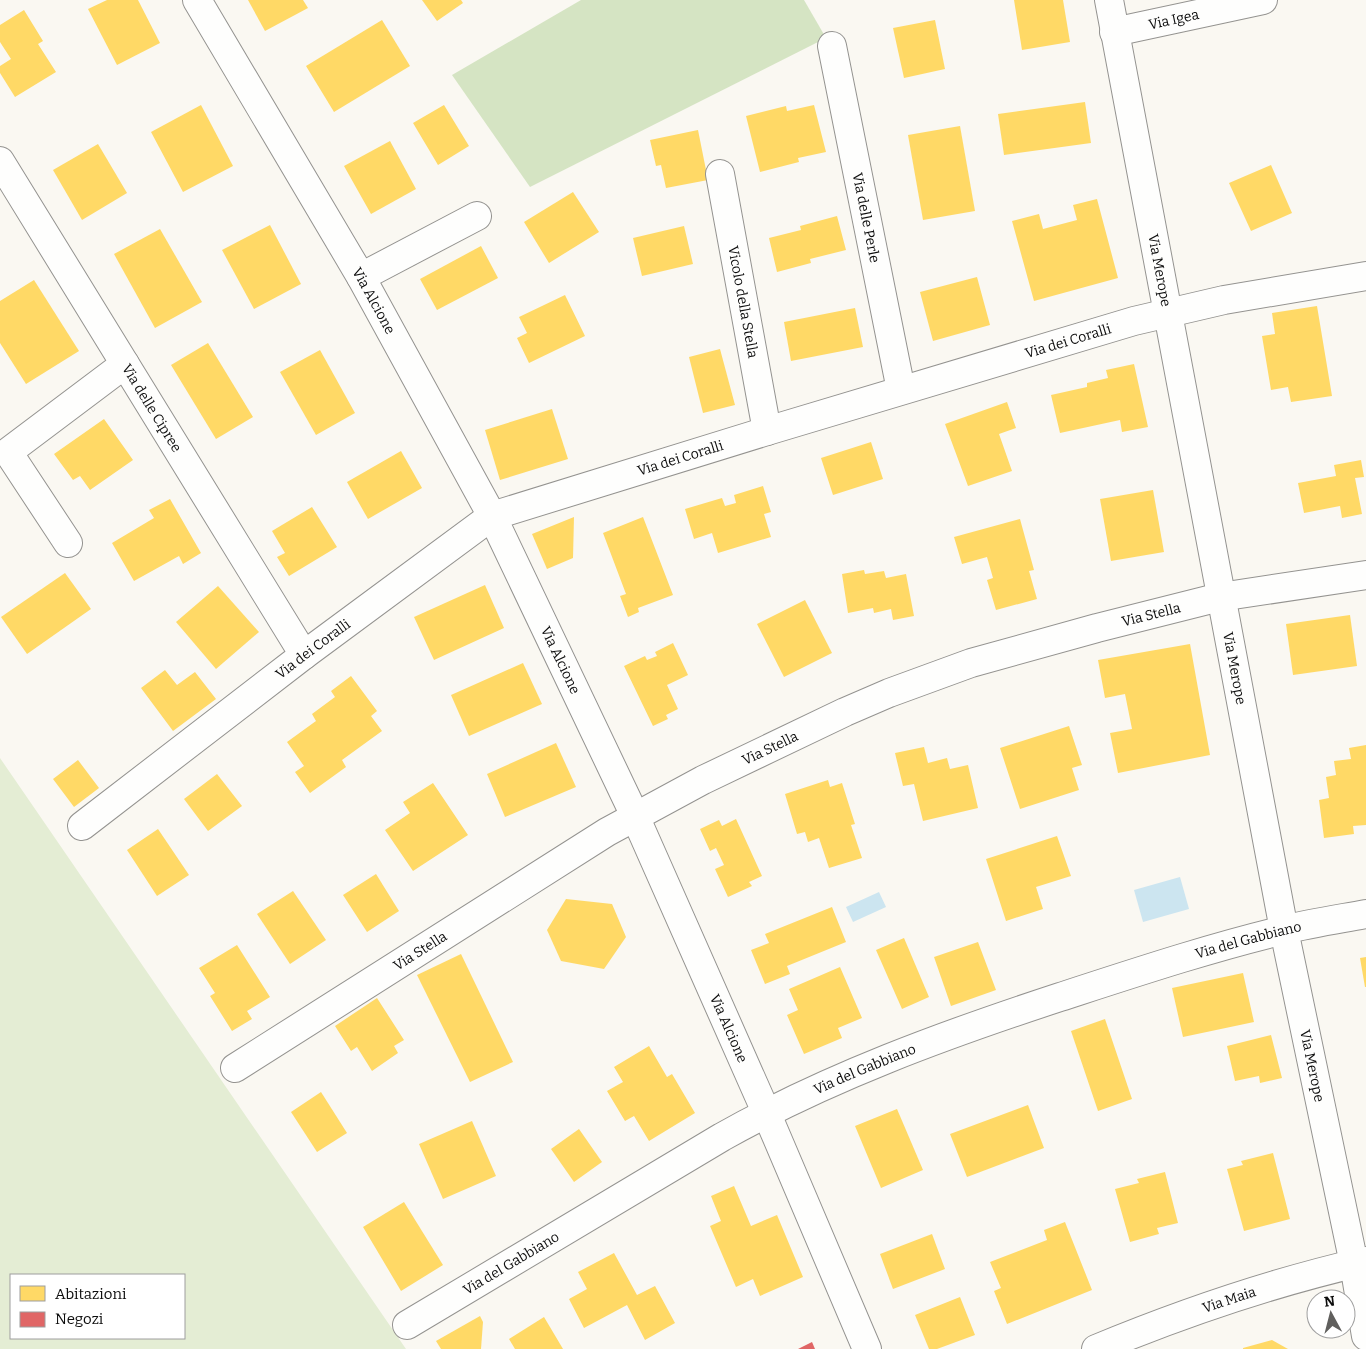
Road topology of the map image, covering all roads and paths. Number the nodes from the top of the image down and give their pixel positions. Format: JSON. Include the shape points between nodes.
{"nodes":[{"id":1,"x":197,"y":0,"type":"edge"},
{"id":2,"x":1109,"y":0,"type":"edge"},
{"id":3,"x":1263,"y":0,"type":"edge"},
{"id":4,"x":1114,"y":32,"type":"junction"},
{"id":5,"x":832,"y":46,"type":"dead end"},
{"id":6,"x":0,"y":162,"type":"edge"},
{"id":7,"x":720,"y":174,"type":"dead end"},
{"id":8,"x":477,"y":216,"type":"dead end"},
{"id":9,"x":1366,"y":276,"type":"edge"},
{"id":10,"x":360,"y":277,"type":"junction"},
{"id":11,"x":1168,"y":313,"type":"junction"},
{"id":12,"x":125,"y":364,"type":"junction"},
{"id":13,"x":901,"y":390,"type":"junction"},
{"id":14,"x":767,"y":431,"type":"junction"},
{"id":15,"x":492,"y":516,"type":"junction"},
{"id":16,"x":68,"y":543,"type":"dead end"},
{"id":17,"x":1366,"y":575,"type":"edge"},
{"id":18,"x":1220,"y":597,"type":"junction"},
{"id":19,"x":304,"y":655,"type":"junction"},
{"id":20,"x":635,"y":816,"type":"junction"},
{"id":21,"x":82,"y":826,"type":"dead end"},
{"id":22,"x":1366,"y":914,"type":"edge"},
{"id":23,"x":1284,"y":930,"type":"junction"},
{"id":24,"x":235,"y":1068,"type":"dead end"},
{"id":25,"x":766,"y":1112,"type":"junction"},
{"id":26,"x":1360,"y":1262,"type":"edge"},
{"id":27,"x":407,"y":1325,"type":"dead end"},
{"id":28,"x":1366,"y":1336,"type":"edge"},
{"id":29,"x":867,"y":1349,"type":"edge"},
{"id":30,"x":1096,"y":1349,"type":"edge"}],
"edges":[{"from":1,"to":10,"type":"street","name":"Via Alcione"},
{"from":2,"to":4,"type":"street","name":"Via Merope"},
{"from":3,"to":4,"type":"street","name":"Via Igea"},
{"from":4,"to":11,"type":"street","name":"Via Merope"},
{"from":5,"to":13,"type":"street","name":"Via delle Perle"},
{"from":6,"to":12,"type":"street","name":"Via delle Cipree"},
{"from":7,"to":14,"type":"street","name":"Vicolo della Stella"},
{"from":8,"to":10,"type":"street"},
{"from":9,"to":11,"type":"street","name":"Via dei Coralli"},
{"from":10,"to":15,"type":"street","name":"Via Alcione"},
{"from":11,"to":13,"type":"street","name":"Via dei Coralli","via":[[1093,332]]},
{"from":11,"to":18,"type":"street","name":"Via Merope"},
{"from":12,"to":16,"type":"street","via":[[8,452]]},
{"from":12,"to":19,"type":"street","name":"Via delle Cipree"},
{"from":13,"to":14,"type":"street","name":"Via dei Coralli"},
{"from":14,"to":15,"type":"street","name":"Via dei Coralli"},
{"from":15,"to":19,"type":"street","name":"Via dei Coralli"},
{"from":15,"to":20,"type":"street","name":"Via Alcione"},
{"from":17,"to":18,"type":"street","name":"Via Stella"},
{"from":18,"to":20,"type":"street","name":"Via Stella","via":[[1020,649],[907,686],[820,724]]},
{"from":18,"to":23,"type":"street","name":"Via Merope"},
{"from":19,"to":21,"type":"street","name":"Via dei Coralli"},
{"from":20,"to":24,"type":"street","name":"Via Stella"},
{"from":20,"to":25,"type":"street","name":"Via Alcione"},
{"from":22,"to":23,"type":"street","name":"Via del Gabbiano"},
{"from":23,"to":25,"type":"street","name":"Via del Gabbiano","via":[[1126,976],[948,1035],[824,1084]]},
{"from":23,"to":26,"type":"street","name":"Via Merope"},
{"from":25,"to":27,"type":"street","name":"Via del Gabbiano"},
{"from":25,"to":29,"type":"street","name":"Via Alcione"},
{"from":26,"to":28,"type":"street","name":"Via Merope"},
{"from":26,"to":30,"type":"street","name":"Via Maia","via":[[1195,1312]]}]}
